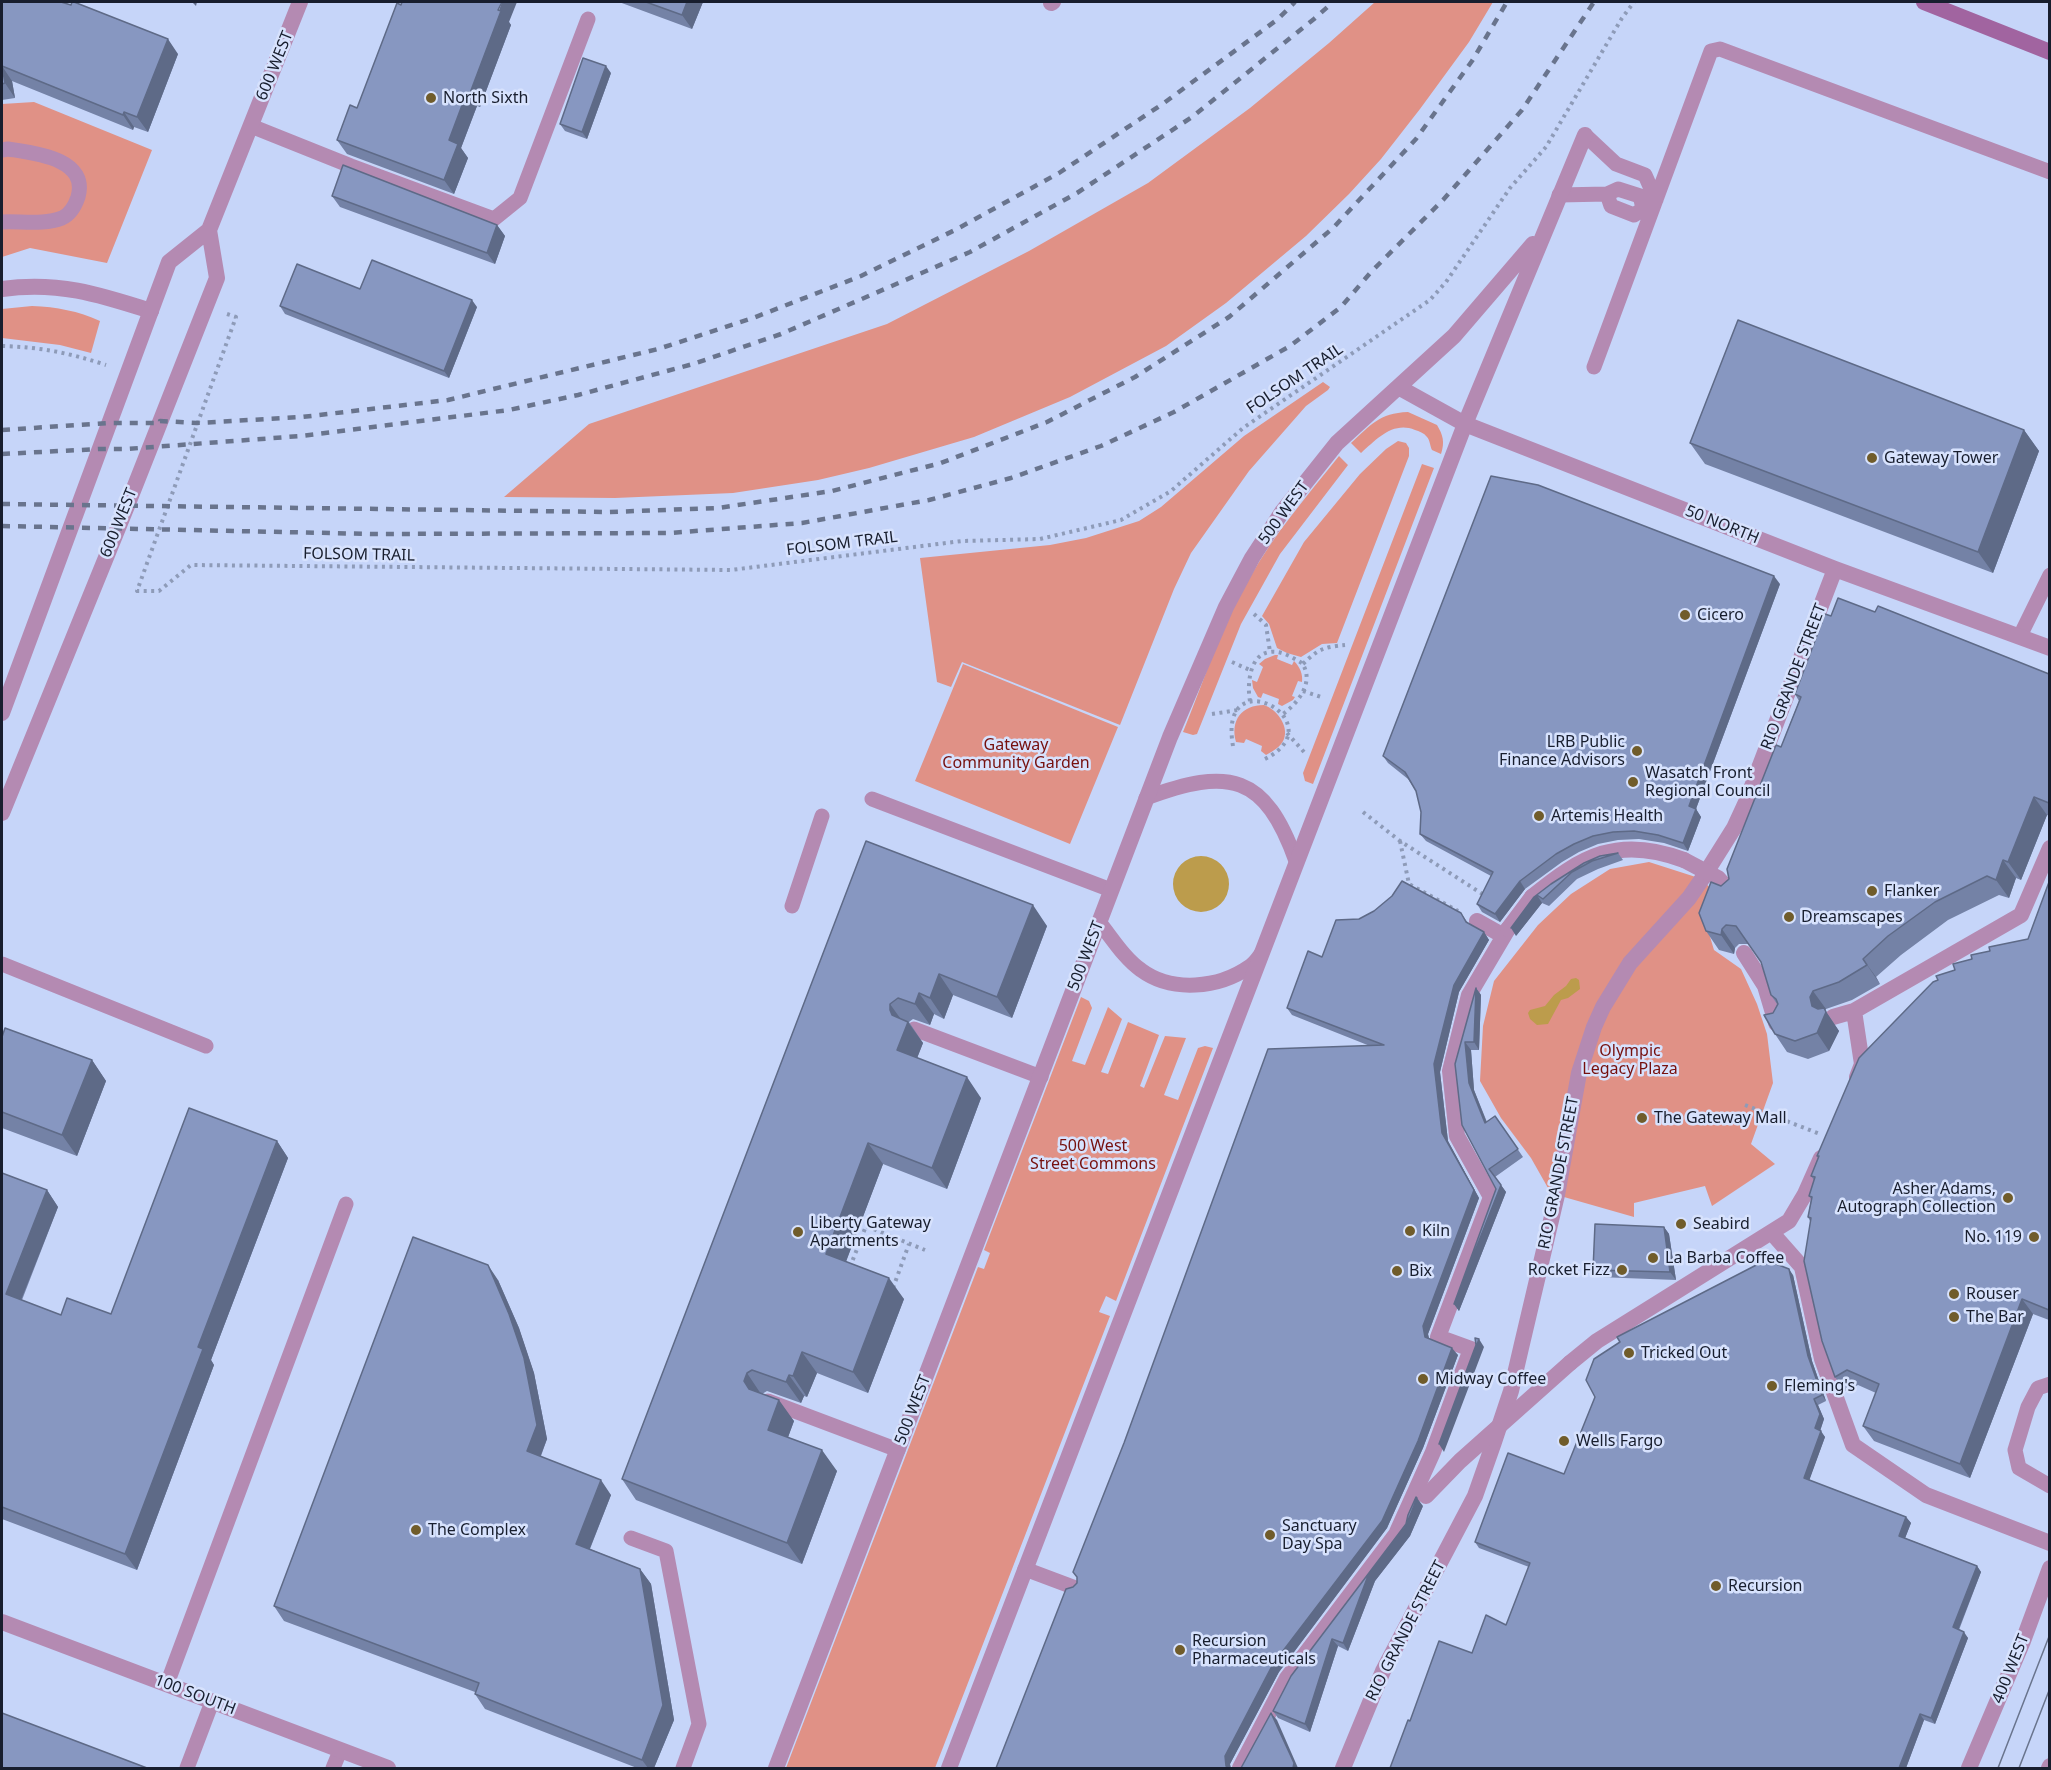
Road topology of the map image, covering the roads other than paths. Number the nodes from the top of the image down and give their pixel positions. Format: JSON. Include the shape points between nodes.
{"nodes":[{"id":1,"x":300,"y":2,"type":"edge"},
{"id":2,"x":1924,"y":2,"type":"edge"},
{"id":3,"x":588,"y":19,"type":"dead end"},
{"id":4,"x":2049,"y":52,"type":"edge"},
{"id":5,"x":250,"y":126,"type":"junction"},
{"id":6,"x":1585,"y":135,"type":"joint"},
{"id":7,"x":2,"y":150,"type":"edge"},
{"id":8,"x":2049,"y":172,"type":"edge"},
{"id":9,"x":1559,"y":195,"type":"junction"},
{"id":10,"x":1650,"y":204,"type":"junction"},
{"id":11,"x":2,"y":222,"type":"edge"},
{"id":12,"x":209,"y":230,"type":"junction"},
{"id":13,"x":1543,"y":232,"type":"junction"},
{"id":14,"x":2,"y":289,"type":"edge"},
{"id":15,"x":151,"y":311,"type":"junction"},
{"id":16,"x":1594,"y":368,"type":"dead end"},
{"id":17,"x":1400,"y":388,"type":"junction"},
{"id":18,"x":1465,"y":424,"type":"junction"},
{"id":19,"x":1835,"y":569,"type":"junction"},
{"id":20,"x":2049,"y":575,"type":"edge"},
{"id":21,"x":2020,"y":636,"type":"junction"},
{"id":22,"x":2049,"y":648,"type":"edge"},
{"id":23,"x":2,"y":713,"type":"edge"},
{"id":24,"x":1146,"y":798,"type":"junction"},
{"id":25,"x":872,"y":799,"type":"dead end"},
{"id":26,"x":2,"y":813,"type":"edge"},
{"id":27,"x":822,"y":816,"type":"dead end"},
{"id":28,"x":2049,"y":848,"type":"edge"},
{"id":29,"x":1296,"y":861,"type":"junction"},
{"id":30,"x":1111,"y":890,"type":"junction"},
{"id":31,"x":1732,"y":894,"type":"edge"},
{"id":32,"x":792,"y":906,"type":"dead end"},
{"id":33,"x":1099,"y":921,"type":"junction"},
{"id":34,"x":1477,"y":921,"type":"edge"},
{"id":35,"x":1505,"y":932,"type":"junction"},
{"id":36,"x":1262,"y":953,"type":"junction"},
{"id":37,"x":1744,"y":953,"type":"edge"},
{"id":38,"x":2,"y":964,"type":"edge"},
{"id":39,"x":1854,"y":1011,"type":"junction"},
{"id":40,"x":1833,"y":1017,"type":"edge"},
{"id":41,"x":1780,"y":1023,"type":"edge"},
{"id":42,"x":914,"y":1029,"type":"edge"},
{"id":43,"x":206,"y":1046,"type":"dead end"},
{"id":44,"x":1041,"y":1077,"type":"junction"},
{"id":45,"x":1848,"y":1096,"type":"edge"},
{"id":46,"x":1830,"y":1138,"type":"edge"},
{"id":47,"x":346,"y":1204,"type":"dead end"},
{"id":48,"x":1772,"y":1233,"type":"junction"},
{"id":49,"x":2049,"y":1384,"type":"edge"},
{"id":50,"x":768,"y":1401,"type":"edge"},
{"id":51,"x":898,"y":1450,"type":"junction"},
{"id":52,"x":2049,"y":1486,"type":"edge"},
{"id":53,"x":1397,"y":1532,"type":"junction"},
{"id":54,"x":631,"y":1538,"type":"dead end"},
{"id":55,"x":2049,"y":1543,"type":"edge"},
{"id":56,"x":2049,"y":1568,"type":"edge"},
{"id":57,"x":1025,"y":1569,"type":"junction"},
{"id":58,"x":1073,"y":1587,"type":"edge"},
{"id":59,"x":2,"y":1622,"type":"edge"},
{"id":60,"x":167,"y":1684,"type":"junction"},
{"id":61,"x":212,"y":1702,"type":"junction"},
{"id":62,"x":340,"y":1751,"type":"junction"},
{"id":63,"x":187,"y":1768,"type":"edge"},
{"id":64,"x":333,"y":1768,"type":"edge"},
{"id":65,"x":388,"y":1768,"type":"edge"},
{"id":66,"x":682,"y":1768,"type":"edge"},
{"id":67,"x":776,"y":1768,"type":"edge"},
{"id":68,"x":949,"y":1768,"type":"edge"},
{"id":69,"x":1240,"y":1768,"type":"edge"},
{"id":70,"x":1343,"y":1768,"type":"edge"},
{"id":71,"x":1969,"y":1768,"type":"edge"}],
"edges":[{"from":1,"to":5,"type":"street","name":"600 WEST"},
{"from":2,"to":4,"type":"main road"},
{"from":3,"to":5,"type":"lane","via":[[520,198],[494,219]]},
{"from":5,"to":12,"type":"street","name":"600 WEST"},
{"from":6,"to":9,"type":"street","name":"500 WEST"},
{"from":6,"to":10,"type":"lane","via":[[1616,164],[1645,175]]},
{"from":7,"to":11,"type":"lane","via":[[48,156],[64,163],[78,177],[79,191],[70,214],[61,219]]},
{"from":8,"to":10,"type":"lane","via":[[1720,49],[1711,51]]},
{"from":9,"to":10,"type":"lane","via":[[1607,194],[1611,206],[1634,215]]},
{"from":9,"to":13,"type":"street","name":"500 WEST"},
{"from":10,"to":16,"type":"lane"},
{"from":12,"to":15,"type":"street","name":"600 WEST","via":[[169,262]]},
{"from":12,"to":26,"type":"street","name":"600 WEST","via":[[217,278]]},
{"from":13,"to":17,"type":"street","name":"500 WEST","via":[[1454,336]]},
{"from":13,"to":18,"type":"street","name":"500 WEST"},
{"from":14,"to":15,"type":"street","via":[[45,286],[74,290]]},
{"from":15,"to":23,"type":"street","name":"600 WEST"},
{"from":17,"to":18,"type":"street","name":"50 NORTH"},
{"from":17,"to":24,"type":"street","name":"500 WEST","via":[[1337,443],[1282,512],[1252,558],[1226,607]]},
{"from":18,"to":19,"type":"street","name":"50 NORTH"},
{"from":18,"to":29,"type":"street","name":"500 WEST"},
{"from":19,"to":21,"type":"street","name":"50 NORTH"},
{"from":19,"to":70,"type":"street","name":"RIO GRANDE STREET","via":[[1734,828],[1689,898],[1630,963],[1594,1027],[1579,1073],[1557,1195],[1511,1391],[1494,1442],[1475,1496],[1383,1671]]},
{"from":20,"to":21,"type":"lane"},
{"from":21,"to":22,"type":"street","name":"50 NORTH"},
{"from":24,"to":29,"type":"lane","via":[[1192,783],[1238,784],[1253,792],[1278,818]]},
{"from":24,"to":30,"type":"street","name":"500 WEST"},
{"from":25,"to":30,"type":"lane"},
{"from":27,"to":32,"type":"lane"},
{"from":28,"to":39,"type":"street","via":[[2021,915]]},
{"from":29,"to":36,"type":"street","name":"500 WEST"},
{"from":30,"to":33,"type":"street","name":"500 WEST"},
{"from":31,"to":35,"type":"street","bridge":true,"via":[[1718,878],[1664,852],[1619,850],[1591,856],[1561,873],[1532,897]]},
{"from":33,"to":36,"type":"lane","via":[[1142,971],[1160,981],[1183,986],[1230,977],[1251,967]]},
{"from":33,"to":44,"type":"street","name":"500 WEST"},
{"from":34,"to":35,"type":"street"},
{"from":35,"to":53,"type":"street","via":[[1469,995],[1450,1071],[1457,1136],[1491,1197],[1438,1338],[1471,1349],[1433,1452]]},
{"from":36,"to":57,"type":"street","name":"500 WEST"},
{"from":37,"to":41,"type":"street","via":[[1765,986],[1776,1023]]},
{"from":38,"to":43,"type":"lane"},
{"from":39,"to":40,"type":"street"},
{"from":39,"to":45,"type":"street","via":[[1862,1064]]},
{"from":42,"to":44,"type":"lane"},
{"from":44,"to":51,"type":"street","name":"500 WEST"},
{"from":46,"to":48,"type":"street","via":[[1789,1221]]},
{"from":47,"to":60,"type":"lane"},
{"from":48,"to":53,"type":"street","bridge":true,"via":[[1598,1341],[1570,1363],[1460,1461]]},
{"from":48,"to":55,"type":"street","via":[[1802,1267],[1822,1359],[1853,1445],[1926,1495]]},
{"from":49,"to":52,"type":"lane","via":[[2038,1389],[2028,1407],[2015,1450],[2019,1468]]},
{"from":50,"to":51,"type":"lane"},
{"from":51,"to":67,"type":"street","name":"500 WEST"},
{"from":53,"to":69,"type":"street","via":[[1287,1678]]},
{"from":54,"to":66,"type":"lane","via":[[666,1551],[699,1724]]},
{"from":56,"to":71,"type":"street","name":"400 WEST"},
{"from":57,"to":58,"type":"lane"},
{"from":57,"to":68,"type":"street","name":"500 WEST"},
{"from":59,"to":60,"type":"street","name":"100 SOUTH"},
{"from":60,"to":61,"type":"street","name":"100 SOUTH"},
{"from":61,"to":62,"type":"street","name":"100 SOUTH"},
{"from":61,"to":63,"type":"lane"},
{"from":62,"to":64,"type":"lane"},
{"from":62,"to":65,"type":"street","name":"100 SOUTH"}]}
